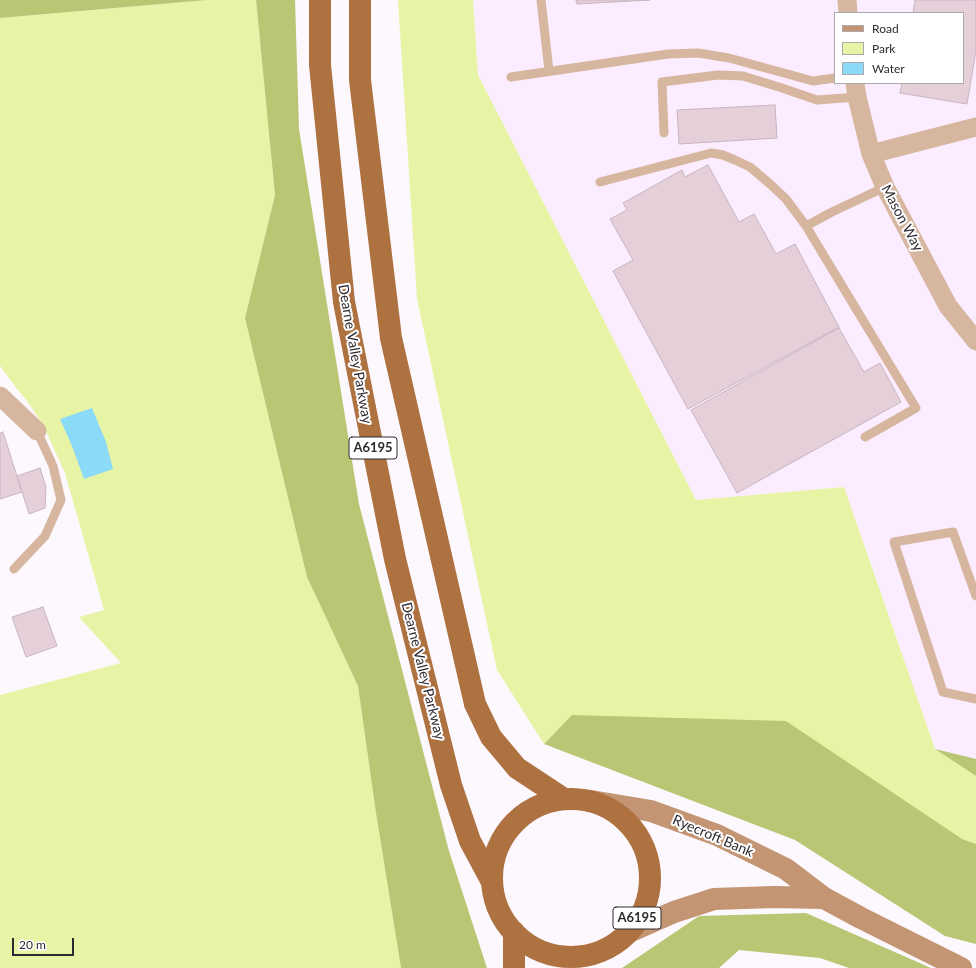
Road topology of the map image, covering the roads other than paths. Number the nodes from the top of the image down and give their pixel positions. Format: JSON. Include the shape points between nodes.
{"nodes":[{"id":1,"x":320,"y":0,"type":"edge"},
{"id":2,"x":360,"y":0,"type":"edge"},
{"id":3,"x":541,"y":0,"type":"edge"},
{"id":4,"x":847,"y":0,"type":"edge"},
{"id":5,"x":848,"y":12,"type":"edge"},
{"id":6,"x":550,"y":71,"type":"junction"},
{"id":7,"x":511,"y":77,"type":"dead end"},
{"id":8,"x":834,"y":78,"type":"edge"},
{"id":9,"x":856,"y":90,"type":"edge"},
{"id":10,"x":976,"y":127,"type":"edge"},
{"id":11,"x":664,"y":133,"type":"dead end"},
{"id":12,"x":871,"y":154,"type":"junction"},
{"id":13,"x":600,"y":182,"type":"dead end"},
{"id":14,"x":885,"y":187,"type":"junction"},
{"id":15,"x":806,"y":226,"type":"junction"},
{"id":16,"x":976,"y":341,"type":"edge"},
{"id":17,"x":0,"y":396,"type":"edge"},
{"id":18,"x":37,"y":431,"type":"joint"},
{"id":19,"x":865,"y":437,"type":"dead end"},
{"id":20,"x":14,"y":569,"type":"dead end"},
{"id":21,"x":976,"y":596,"type":"edge"},
{"id":22,"x":976,"y":699,"type":"edge"},
{"id":23,"x":564,"y":799,"type":"junction"},
{"id":24,"x":591,"y":801,"type":"junction"},
{"id":25,"x":492,"y":882,"type":"junction"},
{"id":26,"x":824,"y":898,"type":"junction"},
{"id":27,"x":514,"y":932,"type":"junction"},
{"id":28,"x":629,"y":932,"type":"junction"},
{"id":29,"x":607,"y":948,"type":"junction"},
{"id":30,"x":514,"y":968,"type":"edge"},
{"id":31,"x":592,"y":968,"type":"edge"},
{"id":32,"x":961,"y":968,"type":"edge"}],
"edges":[{"from":1,"to":25,"type":"highway","name":"Dearne Valley Parkway","number":"A6195","via":[[320,65],[345,310],[395,559],[451,785],[470,841]]},
{"from":2,"to":23,"type":"highway","number":"A6195","via":[[360,80],[391,338],[475,704],[491,737],[517,768]]},
{"from":3,"to":6,"type":"lane"},
{"from":4,"to":5,"type":"street"},
{"from":6,"to":7,"type":"lane"},
{"from":6,"to":8,"type":"lane","via":[[668,54],[698,53],[729,58],[813,80]]},
{"from":9,"to":11,"type":"lane","via":[[817,100],[743,76],[718,75],[662,82]]},
{"from":9,"to":12,"type":"street","name":"Mason Way"},
{"from":10,"to":12,"type":"street"},
{"from":12,"to":14,"type":"street","name":"Mason Way"},
{"from":13,"to":15,"type":"lane","via":[[712,153],[723,155],[750,167],[770,184],[786,199]]},
{"from":14,"to":15,"type":"lane"},
{"from":14,"to":16,"type":"street","name":"Mason Way","via":[[948,306]]},
{"from":15,"to":19,"type":"lane","via":[[916,408]]},
{"from":17,"to":18,"type":"street"},
{"from":18,"to":20,"type":"lane","via":[[53,466],[61,500],[45,536]]},
{"from":21,"to":22,"type":"lane","via":[[953,532],[894,542],[943,692]]},
{"from":23,"to":24,"type":"highway","number":"A6195"},
{"from":23,"to":25,"type":"highway","number":"A6195","via":[[540,804],[519,818],[504,836],[494,858]]},
{"from":24,"to":26,"type":"main road","name":"Ryecroft Bank","via":[[651,811],[717,835],[786,869]]},
{"from":24,"to":28,"type":"highway","number":"A6195","via":[[616,812],[635,831],[647,855],[650,882],[644,909]]},
{"from":25,"to":27,"type":"highway","number":"A6195","via":[[498,909]]},
{"from":26,"to":28,"type":"main road","name":"Ryecroft Bank","via":[[714,899],[674,912]]},
{"from":26,"to":32,"type":"main road","name":"Ryecroft Bank"},
{"from":27,"to":29,"type":"highway","number":"A6195","via":[[534,947],[558,956],[583,956]]},
{"from":27,"to":30,"type":"highway"},
{"from":28,"to":29,"type":"highway","number":"A6195"},
{"from":29,"to":31,"type":"highway","number":"A6195"}]}
